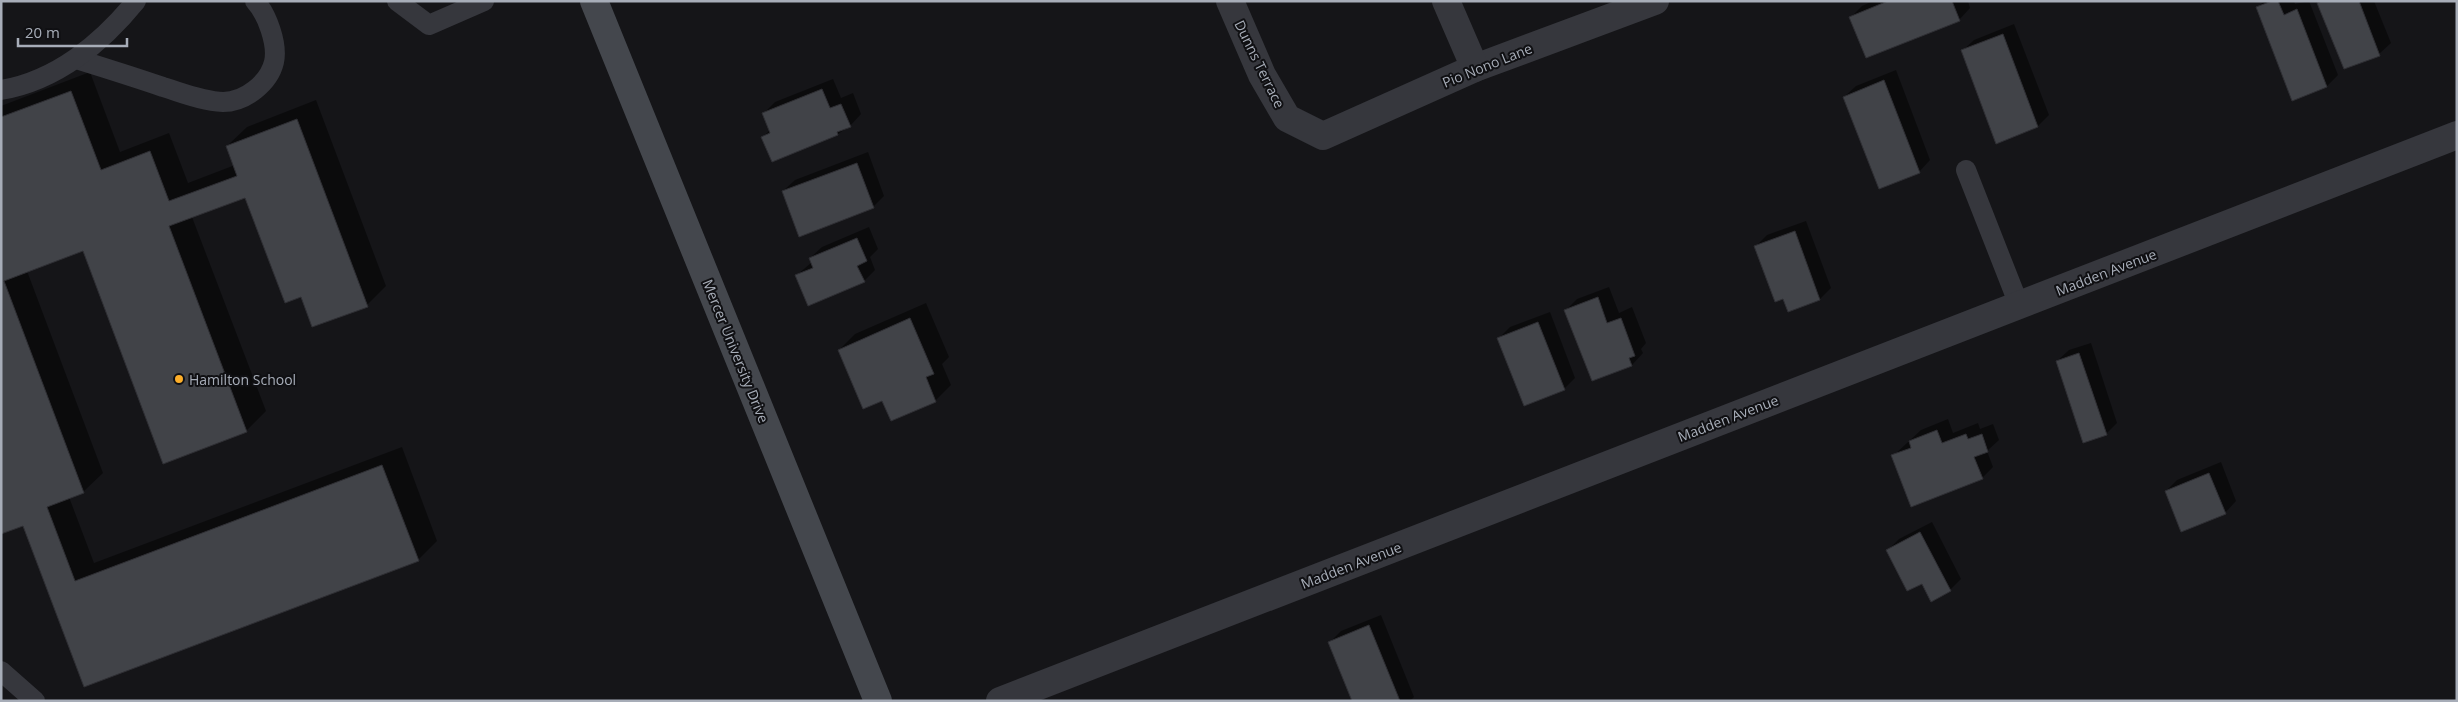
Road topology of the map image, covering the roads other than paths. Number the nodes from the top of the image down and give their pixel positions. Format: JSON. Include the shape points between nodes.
{"nodes":[{"id":1,"x":136,"y":1,"type":"edge"},
{"id":2,"x":255,"y":1,"type":"edge"},
{"id":3,"x":397,"y":1,"type":"edge"},
{"id":4,"x":484,"y":1,"type":"edge"},
{"id":5,"x":594,"y":1,"type":"edge"},
{"id":6,"x":1230,"y":1,"type":"edge"},
{"id":7,"x":1446,"y":1,"type":"edge"},
{"id":8,"x":1655,"y":1,"type":"edge"},
{"id":9,"x":1616,"y":8,"type":"edge"},
{"id":10,"x":76,"y":59,"type":"junction"},
{"id":11,"x":1474,"y":68,"type":"junction"},
{"id":12,"x":1,"y":90,"type":"edge"},
{"id":13,"x":2457,"y":135,"type":"edge"},
{"id":14,"x":1323,"y":136,"type":"joint"},
{"id":15,"x":1966,"y":170,"type":"dead end"},
{"id":16,"x":2019,"y":305,"type":"junction"},
{"id":17,"x":1,"y":671,"type":"edge"},
{"id":18,"x":35,"y":701,"type":"edge"},
{"id":19,"x":878,"y":701,"type":"edge"},
{"id":20,"x":1000,"y":701,"type":"edge"}],
"edges":[{"from":1,"to":10,"type":"lane","via":[[116,25]]},
{"from":2,"to":10,"type":"lane","via":[[271,30],[274,61],[263,84],[225,102],[200,99]]},
{"from":3,"to":4,"type":"lane","via":[[429,25]]},
{"from":5,"to":19,"type":"main road","name":"Mercer University Drive"},
{"from":6,"to":14,"type":"street","name":"Dunns Terrace","via":[[1262,75],[1287,118]]},
{"from":7,"to":11,"type":"street"},
{"from":8,"to":9,"type":"street","name":"Pio Nono Lane"},
{"from":9,"to":11,"type":"street","name":"Pio Nono Lane"},
{"from":10,"to":12,"type":"lane","via":[[46,77]]},
{"from":11,"to":14,"type":"street","name":"Pio Nono Lane"},
{"from":13,"to":16,"type":"street","name":"Madden Avenue"},
{"from":15,"to":16,"type":"lane"},
{"from":16,"to":20,"type":"street","name":"Madden Avenue"},
{"from":17,"to":18,"type":"lane"}]}
